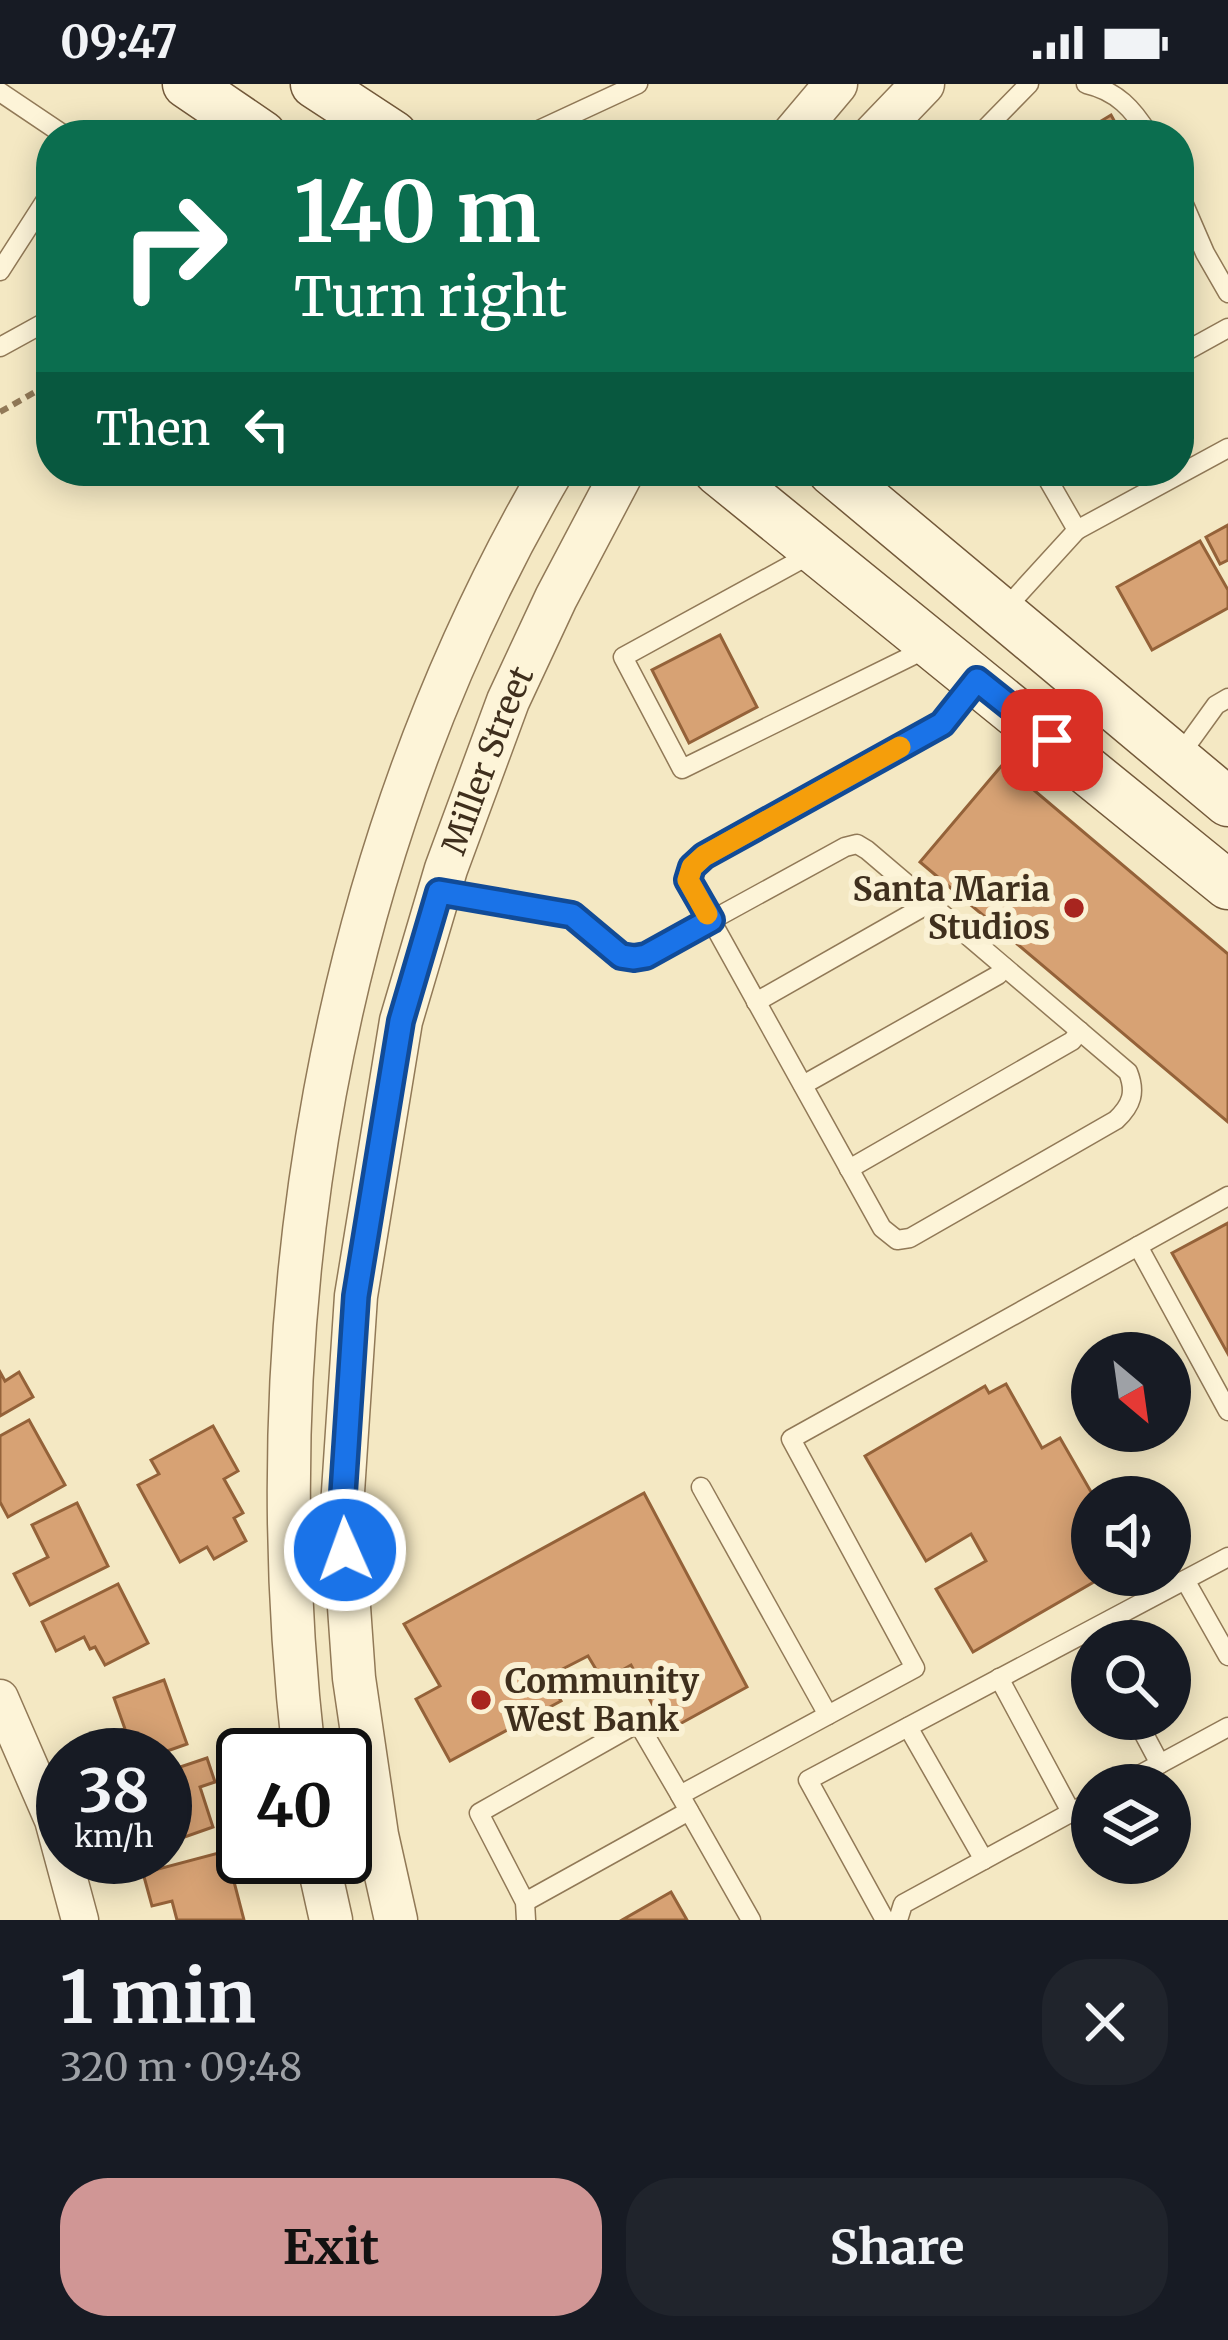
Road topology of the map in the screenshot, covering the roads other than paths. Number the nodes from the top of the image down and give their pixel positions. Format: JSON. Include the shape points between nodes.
{"nodes":[{"id":1,"x":187,"y":84,"type":"edge"},
{"id":2,"x":315,"y":84,"type":"edge"},
{"id":3,"x":638,"y":84,"type":"edge"},
{"id":4,"x":836,"y":84,"type":"edge"},
{"id":5,"x":923,"y":84,"type":"edge"},
{"id":6,"x":1029,"y":84,"type":"edge"},
{"id":7,"x":1086,"y":84,"type":"edge"},
{"id":8,"x":0,"y":93,"type":"edge"},
{"id":9,"x":41,"y":120,"type":"edge"},
{"id":10,"x":240,"y":120,"type":"edge"},
{"id":11,"x":370,"y":120,"type":"edge"},
{"id":12,"x":560,"y":120,"type":"edge"},
{"id":13,"x":806,"y":120,"type":"edge"},
{"id":14,"x":888,"y":120,"type":"edge"},
{"id":15,"x":994,"y":120,"type":"edge"},
{"id":16,"x":1140,"y":120,"type":"edge"},
{"id":17,"x":36,"y":216,"type":"edge"},
{"id":18,"x":1194,"y":228,"type":"edge"},
{"id":19,"x":0,"y":272,"type":"edge"},
{"id":20,"x":1228,"y":293,"type":"edge"},
{"id":21,"x":36,"y":327,"type":"edge"},
{"id":22,"x":1228,"y":328,"type":"edge"},
{"id":23,"x":0,"y":347,"type":"edge"},
{"id":24,"x":1194,"y":347,"type":"edge"},
{"id":25,"x":1228,"y":448,"type":"edge"},
{"id":26,"x":1194,"y":466,"type":"edge"},
{"id":27,"x":544,"y":486,"type":"edge"},
{"id":28,"x":615,"y":486,"type":"edge"},
{"id":29,"x":737,"y":486,"type":"edge"},
{"id":30,"x":857,"y":486,"type":"edge"},
{"id":31,"x":1052,"y":486,"type":"edge"},
{"id":32,"x":1158,"y":486,"type":"edge"},
{"id":33,"x":1077,"y":530,"type":"junction"},
{"id":34,"x":818,"y":550,"type":"junction"},
{"id":35,"x":1002,"y":613,"type":"junction"},
{"id":36,"x":934,"y":645,"type":"junction"},
{"id":37,"x":977,"y":680,"type":"junction"},
{"id":38,"x":1228,"y":698,"type":"edge"},
{"id":39,"x":1177,"y":759,"type":"junction"},
{"id":40,"x":1228,"y":802,"type":"edge"},
{"id":41,"x":1228,"y":886,"type":"edge"},
{"id":42,"x":439,"y":892,"type":"junction"},
{"id":43,"x":930,"y":903,"type":"junction"},
{"id":44,"x":711,"y":920,"type":"junction"},
{"id":45,"x":1004,"y":967,"type":"junction"},
{"id":46,"x":756,"y":1002,"type":"junction"},
{"id":47,"x":1080,"y":1031,"type":"junction"},
{"id":48,"x":802,"y":1085,"type":"junction"},
{"id":49,"x":849,"y":1169,"type":"junction"},
{"id":50,"x":1228,"y":1196,"type":"edge"},
{"id":51,"x":1138,"y":1246,"type":"junction"},
{"id":52,"x":1228,"y":1411,"type":"edge"},
{"id":53,"x":700,"y":1487,"type":"dead end"},
{"id":54,"x":1228,"y":1557,"type":"edge"},
{"id":55,"x":1191,"y":1577,"type":"edge"},
{"id":56,"x":1191,"y":1591,"type":"edge"},
{"id":57,"x":1158,"y":1596,"type":"edge"},
{"id":58,"x":1117,"y":1620,"type":"edge"},
{"id":59,"x":1071,"y":1645,"type":"edge"},
{"id":60,"x":1228,"y":1656,"type":"edge"},
{"id":61,"x":999,"y":1678,"type":"junction"},
{"id":62,"x":0,"y":1698,"type":"edge"},
{"id":63,"x":828,"y":1715,"type":"junction"},
{"id":64,"x":908,"y":1727,"type":"junction"},
{"id":65,"x":1228,"y":1727,"type":"edge"},
{"id":66,"x":301,"y":1728,"type":"edge"},
{"id":67,"x":1147,"y":1740,"type":"edge"},
{"id":68,"x":1160,"y":1764,"type":"joint"},
{"id":69,"x":684,"y":1803,"type":"junction"},
{"id":70,"x":1071,"y":1812,"type":"joint"},
{"id":71,"x":984,"y":1860,"type":"junction"},
{"id":72,"x":323,"y":1884,"type":"edge"},
{"id":73,"x":525,"y":1911,"type":"edge"},
{"id":74,"x":80,"y":1920,"type":"edge"},
{"id":75,"x":332,"y":1920,"type":"edge"},
{"id":76,"x":396,"y":1920,"type":"edge"},
{"id":77,"x":752,"y":1920,"type":"edge"},
{"id":78,"x":885,"y":1920,"type":"edge"},
{"id":79,"x":898,"y":1920,"type":"edge"}],
"edges":[{"from":1,"to":10,"type":"main road"},
{"from":2,"to":11,"type":"main road"},
{"from":3,"to":12,"type":"lane"},
{"from":4,"to":13,"type":"street"},
{"from":5,"to":14,"type":"street"},
{"from":6,"to":15,"type":"lane"},
{"from":7,"to":16,"type":"lane","via":[[1132,106]]},
{"from":8,"to":9,"type":"lane"},
{"from":17,"to":19,"type":"lane"},
{"from":18,"to":20,"type":"lane"},
{"from":21,"to":23,"type":"lane"},
{"from":22,"to":24,"type":"lane"},
{"from":25,"to":26,"type":"lane"},
{"from":27,"to":66,"type":"street","name":"Miller Street","via":[[459,653],[379,860],[341,1013],[296,1287],[289,1516]]},
{"from":28,"to":42,"type":"street","name":"Miller Street","via":[[508,701]]},
{"from":29,"to":34,"type":"main road"},
{"from":30,"to":35,"type":"main road"},
{"from":31,"to":33,"type":"lane"},
{"from":32,"to":33,"type":"lane"},
{"from":33,"to":35,"type":"lane"},
{"from":34,"to":36,"type":"main road"},
{"from":34,"to":36,"type":"lane","via":[[623,657],[682,769]]},
{"from":35,"to":39,"type":"main road"},
{"from":36,"to":37,"type":"main road"},
{"from":37,"to":41,"type":"main road"},
{"from":37,"to":44,"type":"lane","via":[[942,724],[704,856],[688,880]]},
{"from":38,"to":39,"type":"lane"},
{"from":39,"to":40,"type":"main road"},
{"from":42,"to":44,"type":"lane","via":[[572,915],[634,958]]},
{"from":42,"to":76,"type":"street","name":"Miller Street","via":[[401,1021],[356,1296],[342,1508],[354,1678]]},
{"from":43,"to":44,"type":"lane","via":[[857,844]]},
{"from":43,"to":45,"type":"lane"},
{"from":43,"to":46,"type":"lane"},
{"from":44,"to":46,"type":"lane"},
{"from":45,"to":47,"type":"lane"},
{"from":45,"to":48,"type":"lane"},
{"from":46,"to":48,"type":"lane"},
{"from":47,"to":49,"type":"lane"},
{"from":47,"to":49,"type":"lane","via":[[1133,1084],[1116,1120],[910,1238],[897,1240],[882,1228]]},
{"from":48,"to":49,"type":"lane"},
{"from":50,"to":51,"type":"lane"},
{"from":51,"to":52,"type":"lane"},
{"from":51,"to":63,"type":"lane","via":[[791,1438],[915,1668]]},
{"from":53,"to":63,"type":"lane"},
{"from":54,"to":55,"type":"lane"},
{"from":56,"to":60,"type":"lane"},
{"from":57,"to":58,"type":"lane"},
{"from":59,"to":61,"type":"lane"},
{"from":61,"to":64,"type":"lane"},
{"from":61,"to":70,"type":"lane"},
{"from":62,"to":74,"type":"street","via":[[53,1820]]},
{"from":63,"to":69,"type":"lane"},
{"from":64,"to":71,"type":"lane"},
{"from":64,"to":78,"type":"lane","via":[[808,1780]]},
{"from":65,"to":68,"type":"lane"},
{"from":67,"to":68,"type":"lane"},
{"from":69,"to":73,"type":"lane"},
{"from":69,"to":73,"type":"lane","via":[[638,1723],[479,1813]]},
{"from":69,"to":77,"type":"lane"},
{"from":70,"to":71,"type":"lane"},
{"from":71,"to":79,"type":"lane","via":[[903,1904]]},
{"from":72,"to":75,"type":"street"}]}
